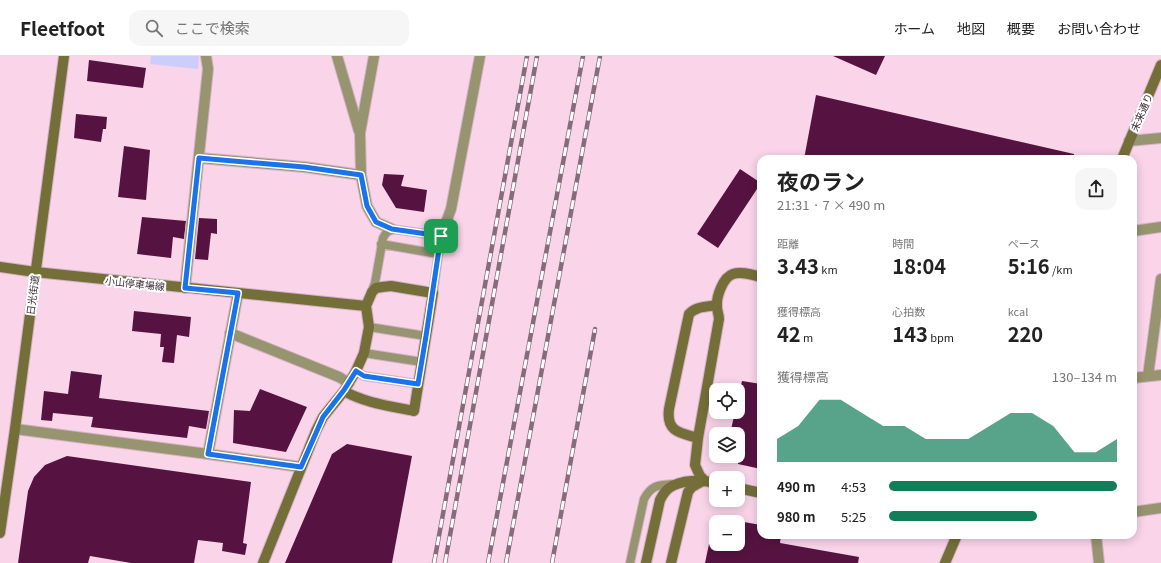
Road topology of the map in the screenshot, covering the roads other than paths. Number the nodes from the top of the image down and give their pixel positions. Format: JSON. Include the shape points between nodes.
{"nodes":[{"id":1,"x":64,"y":56,"type":"edge"},
{"id":2,"x":206,"y":56,"type":"edge"},
{"id":3,"x":337,"y":56,"type":"edge"},
{"id":4,"x":374,"y":56,"type":"edge"},
{"id":5,"x":480,"y":56,"type":"edge"},
{"id":6,"x":1161,"y":64,"type":"edge"},
{"id":7,"x":360,"y":133,"type":"junction"},
{"id":8,"x":1161,"y":138,"type":"edge"},
{"id":9,"x":1129,"y":140,"type":"junction"},
{"id":10,"x":1123,"y":155,"type":"edge"},
{"id":11,"x":199,"y":158,"type":"junction"},
{"id":12,"x":361,"y":175,"type":"junction"},
{"id":13,"x":1161,"y":227,"type":"edge"},
{"id":14,"x":392,"y":229,"type":"junction"},
{"id":15,"x":1137,"y":230,"type":"edge"},
{"id":16,"x":441,"y":236,"type":"junction"},
{"id":17,"x":381,"y":244,"type":"junction"},
{"id":18,"x":438,"y":254,"type":"junction"},
{"id":19,"x":0,"y":267,"type":"edge"},
{"id":20,"x":35,"y":272,"type":"junction"},
{"id":21,"x":757,"y":276,"type":"edge"},
{"id":22,"x":1161,"y":279,"type":"edge"},
{"id":23,"x":185,"y":288,"type":"junction"},
{"id":24,"x":238,"y":293,"type":"junction"},
{"id":25,"x":433,"y":293,"type":"junction"},
{"id":26,"x":716,"y":305,"type":"junction"},
{"id":27,"x":366,"y":306,"type":"junction"},
{"id":28,"x":369,"y":327,"type":"junction"},
{"id":29,"x":230,"y":333,"type":"junction"},
{"id":30,"x":426,"y":336,"type":"junction"},
{"id":31,"x":364,"y":353,"type":"junction"},
{"id":32,"x":422,"y":362,"type":"junction"},
{"id":33,"x":356,"y":371,"type":"junction"},
{"id":34,"x":1161,"y":375,"type":"edge"},
{"id":35,"x":1148,"y":376,"type":"junction"},
{"id":36,"x":1137,"y":377,"type":"edge"},
{"id":37,"x":418,"y":384,"type":"junction"},
{"id":38,"x":346,"y":387,"type":"junction"},
{"id":39,"x":15,"y":430,"type":"junction"},
{"id":40,"x":698,"y":438,"type":"junction"},
{"id":41,"x":208,"y":454,"type":"junction"},
{"id":42,"x":301,"y":467,"type":"junction"},
{"id":43,"x":705,"y":481,"type":"junction"},
{"id":44,"x":709,"y":482,"type":"edge"},
{"id":45,"x":682,"y":483,"type":"junction"},
{"id":46,"x":745,"y":490,"type":"edge"},
{"id":47,"x":757,"y":492,"type":"edge"},
{"id":48,"x":1161,"y":508,"type":"edge"},
{"id":49,"x":1137,"y":511,"type":"edge"},
{"id":50,"x":0,"y":533,"type":"edge"},
{"id":51,"x":955,"y":539,"type":"edge"},
{"id":52,"x":1096,"y":539,"type":"edge"},
{"id":53,"x":263,"y":563,"type":"edge"},
{"id":54,"x":630,"y":563,"type":"edge"},
{"id":55,"x":646,"y":563,"type":"edge"},
{"id":56,"x":671,"y":563,"type":"edge"},
{"id":57,"x":945,"y":563,"type":"edge"},
{"id":58,"x":1099,"y":563,"type":"edge"}],
"edges":[{"from":1,"to":20,"type":"street","name":"日光街道"},
{"from":2,"to":11,"type":"street","via":[[208,69]]},
{"from":3,"to":7,"type":"street"},
{"from":4,"to":7,"type":"street"},
{"from":5,"to":16,"type":"street","via":[[451,209]]},
{"from":6,"to":9,"type":"street","name":"未来通り"},
{"from":7,"to":12,"type":"street"},
{"from":8,"to":9,"type":"street"},
{"from":9,"to":10,"type":"street","name":"未来通り"},
{"from":11,"to":12,"type":"street","via":[[304,167]]},
{"from":11,"to":23,"type":"street"},
{"from":12,"to":14,"type":"street","via":[[367,206],[376,222]]},
{"from":13,"to":15,"type":"street"},
{"from":14,"to":16,"type":"lane"},
{"from":14,"to":17,"type":"lane"},
{"from":16,"to":18,"type":"lane"},
{"from":17,"to":18,"type":"lane"},
{"from":17,"to":27,"type":"lane","via":[[376,283]]},
{"from":18,"to":25,"type":"lane"},
{"from":19,"to":20,"type":"street","name":"小山停車場線"},
{"from":20,"to":23,"type":"street","name":"小山停車場線"},
{"from":20,"to":39,"type":"street","name":"日光街道"},
{"from":21,"to":26,"type":"street","via":[[740,273],[728,277],[723,282]]},
{"from":22,"to":35,"type":"street"},
{"from":23,"to":24,"type":"street","name":"小山停車場線"},
{"from":24,"to":27,"type":"street","name":"小山停車場線"},
{"from":24,"to":29,"type":"street"},
{"from":25,"to":27,"type":"street","via":[[391,286],[376,288]]},
{"from":25,"to":30,"type":"street"},
{"from":26,"to":40,"type":"street","via":[[720,319]]},
{"from":26,"to":40,"type":"street","via":[[692,310],[689,314],[669,409],[669,422],[673,429]]},
{"from":27,"to":28,"type":"street"},
{"from":28,"to":30,"type":"lane"},
{"from":28,"to":31,"type":"street"},
{"from":29,"to":38,"type":"street","via":[[339,377]]},
{"from":29,"to":41,"type":"street"},
{"from":30,"to":32,"type":"street"},
{"from":31,"to":32,"type":"lane"},
{"from":31,"to":33,"type":"street"},
{"from":32,"to":37,"type":"street"},
{"from":33,"to":37,"type":"lane","via":[[364,376]]},
{"from":33,"to":38,"type":"street"},
{"from":34,"to":35,"type":"street"},
{"from":35,"to":36,"type":"street"},
{"from":37,"to":38,"type":"street","via":[[414,410],[354,397]]},
{"from":38,"to":42,"type":"street","via":[[323,417]]},
{"from":39,"to":41,"type":"street"},
{"from":39,"to":50,"type":"street","name":"日光街道"},
{"from":40,"to":43,"type":"street","via":[[695,465]]},
{"from":41,"to":42,"type":"street"},
{"from":42,"to":53,"type":"street"},
{"from":43,"to":44,"type":"street"},
{"from":43,"to":45,"type":"street"},
{"from":43,"to":56,"type":"street","via":[[692,486],[688,492]]},
{"from":45,"to":54,"type":"lane","via":[[657,485],[647,493]]},
{"from":45,"to":55,"type":"street","via":[[669,488],[660,500]]},
{"from":46,"to":47,"type":"street"},
{"from":48,"to":49,"type":"street"},
{"from":51,"to":57,"type":"street"},
{"from":52,"to":58,"type":"street"}]}
